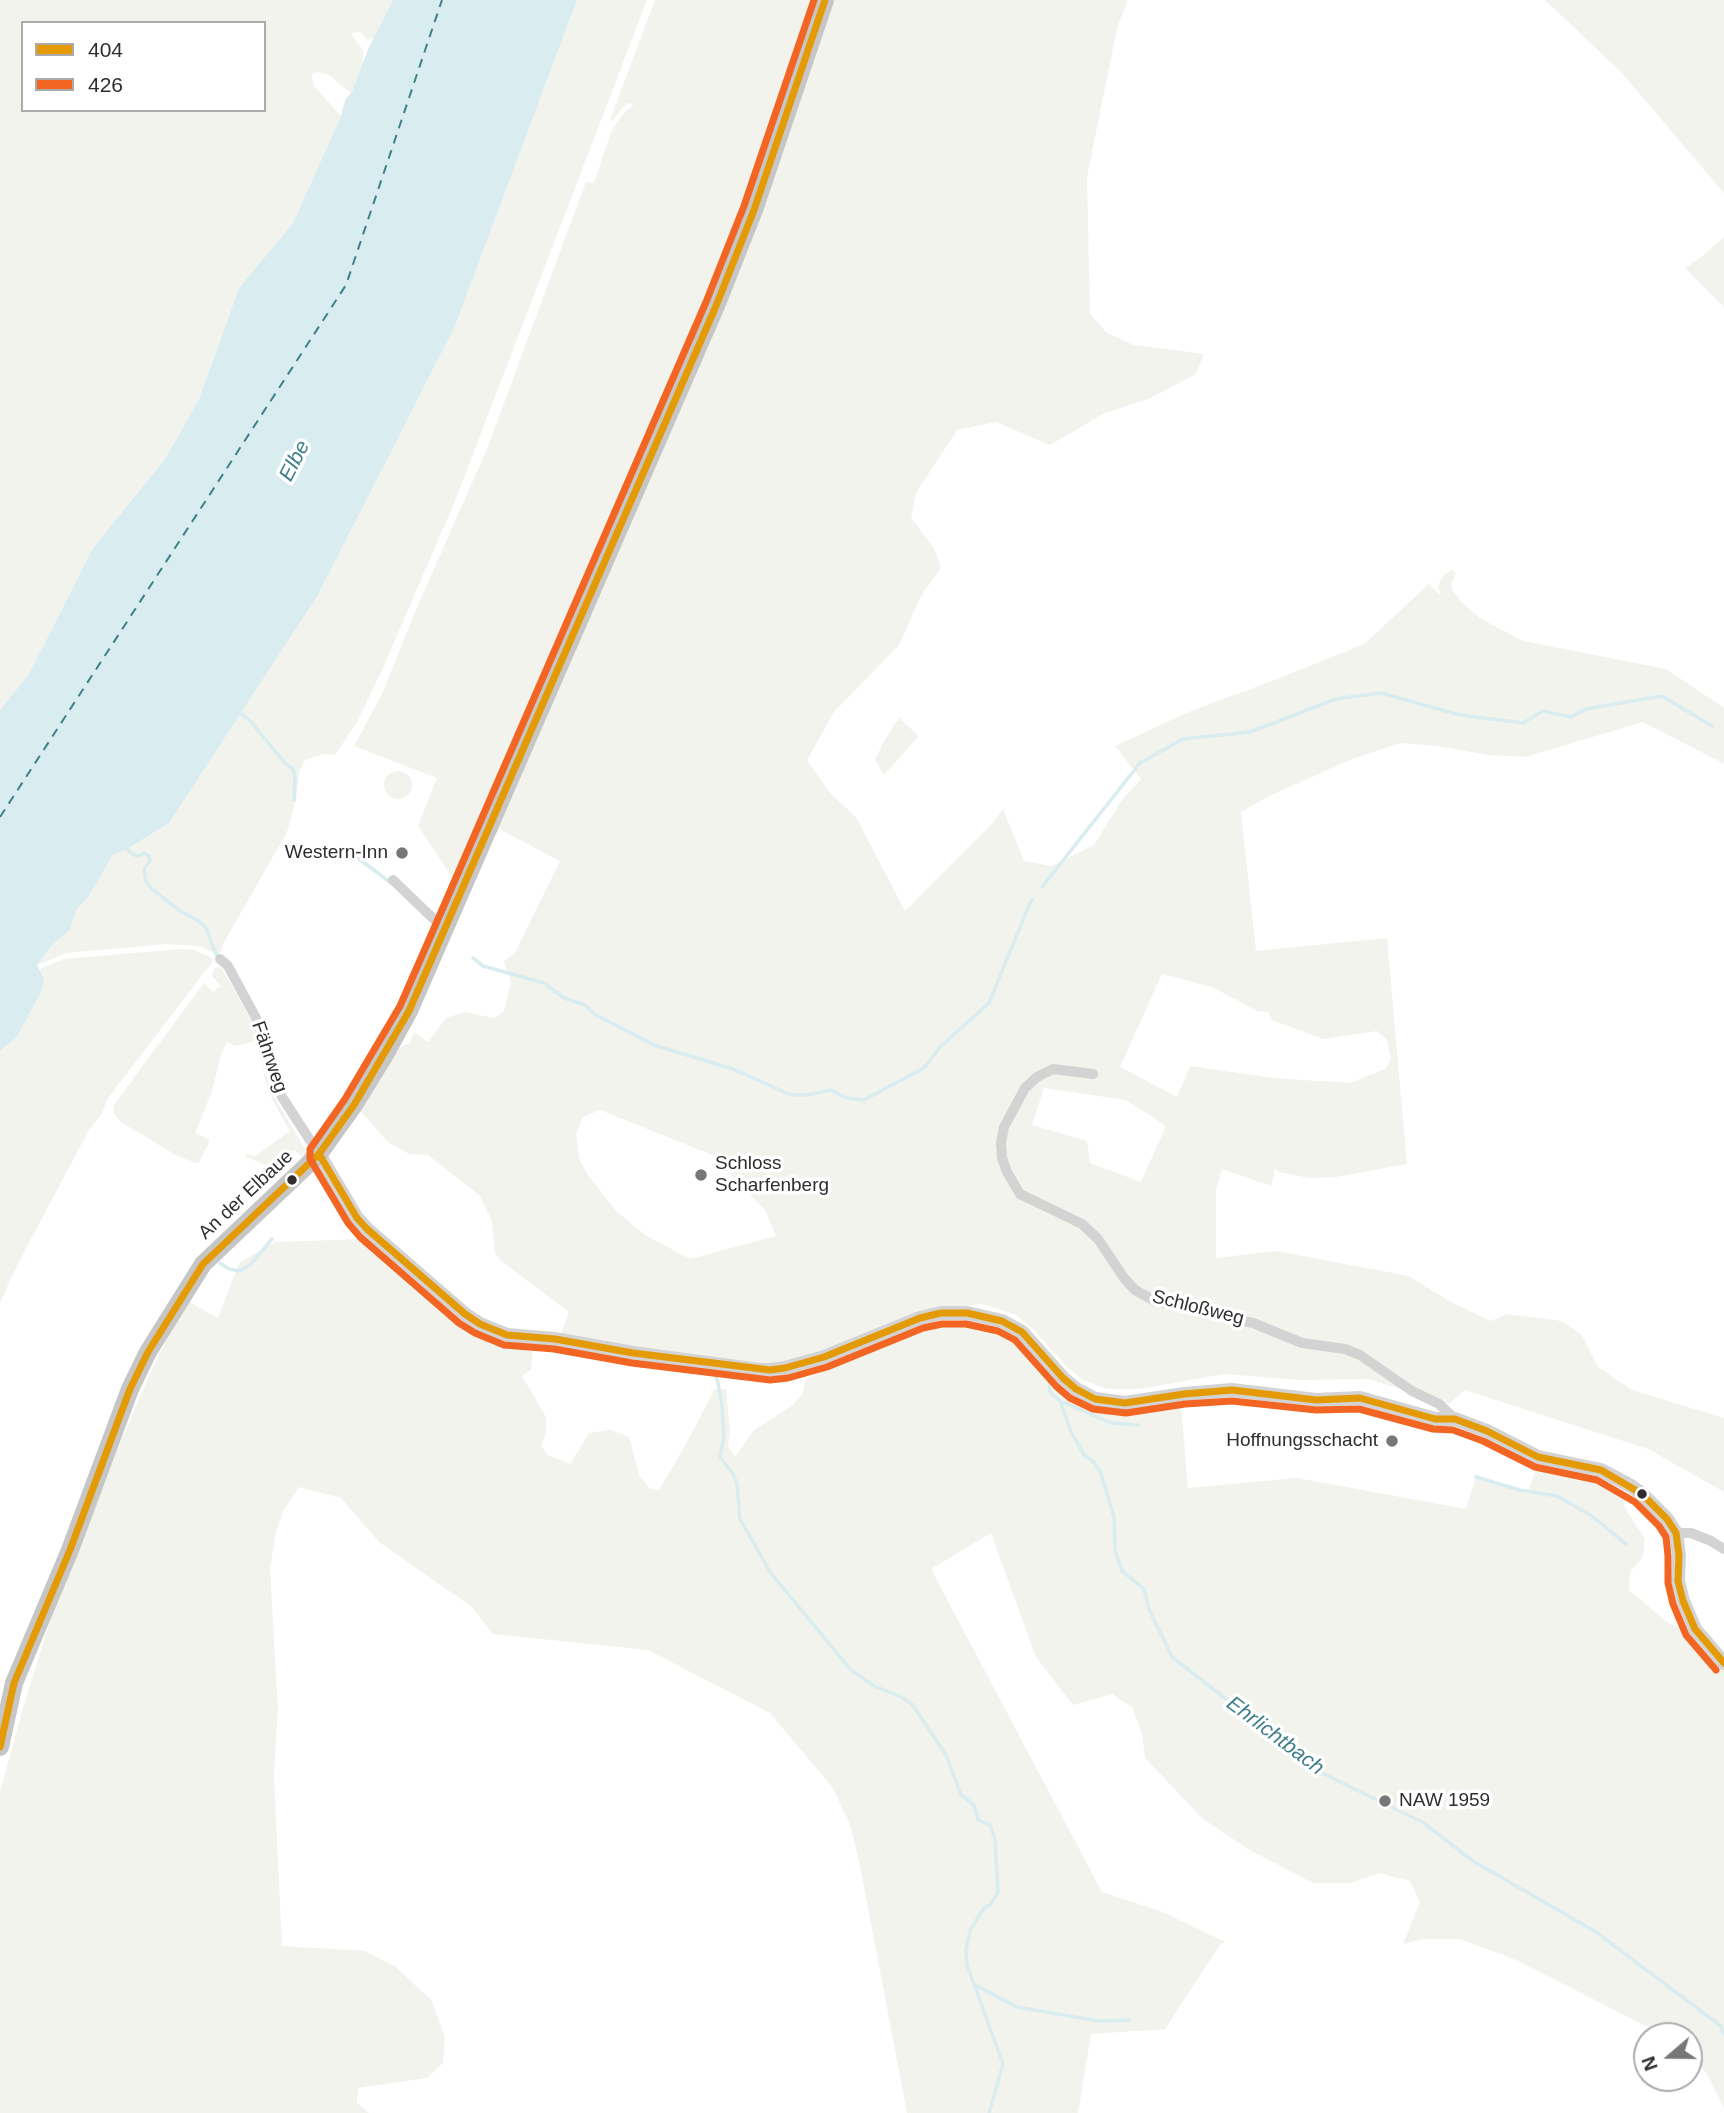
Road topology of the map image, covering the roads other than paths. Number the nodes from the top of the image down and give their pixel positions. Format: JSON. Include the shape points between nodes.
{"nodes":[{"id":1,"x":825,"y":0,"type":"edge"},
{"id":2,"x":393,"y":880,"type":"dead end"},
{"id":3,"x":445,"y":930,"type":"junction"},
{"id":4,"x":220,"y":960,"type":"dead end"},
{"id":5,"x":1093,"y":1074,"type":"dead end"},
{"id":6,"x":315,"y":1158,"type":"junction"},
{"id":7,"x":1455,"y":1419,"type":"junction"},
{"id":8,"x":1676,"y":1533,"type":"junction"},
{"id":9,"x":1724,"y":1549,"type":"edge"},
{"id":10,"x":1724,"y":1663,"type":"edge"},
{"id":11,"x":0,"y":1746,"type":"edge"}],
"edges":[{"from":1,"to":3,"type":"main road","name":"An der Elbaue","via":[[754,211],[716,306]]},
{"from":2,"to":3,"type":"street"},
{"from":3,"to":6,"type":"main road","name":"An der Elbaue","via":[[386,1053]]},
{"from":4,"to":6,"type":"street","name":"Fährweg","via":[[228,966],[265,1040],[275,1081]]},
{"from":5,"to":7,"type":"street","name":"Schloßweg","via":[[1053,1069],[1037,1077],[1020,1097],[1001,1143],[1007,1172],[1020,1194],[1082,1224],[1135,1290],[1155,1301],[1253,1323],[1302,1343],[1352,1352],[1439,1404]]},
{"from":6,"to":7,"type":"street","via":[[367,1229],[465,1314],[507,1335],[770,1370],[824,1357],[920,1318],[967,1313],[1002,1321],[1022,1332],[1063,1378],[1095,1399],[1125,1403],[1232,1390],[1316,1400],[1360,1398],[1435,1419]]},
{"from":6,"to":11,"type":"main road","name":"An der Elbaue","via":[[203,1264],[136,1374],[14,1683]]},
{"from":7,"to":8,"type":"street","via":[[1538,1457],[1601,1470],[1632,1486]]},
{"from":8,"to":9,"type":"street","via":[[1691,1533]]},
{"from":8,"to":10,"type":"street","via":[[1683,1601],[1695,1629]]}]}
